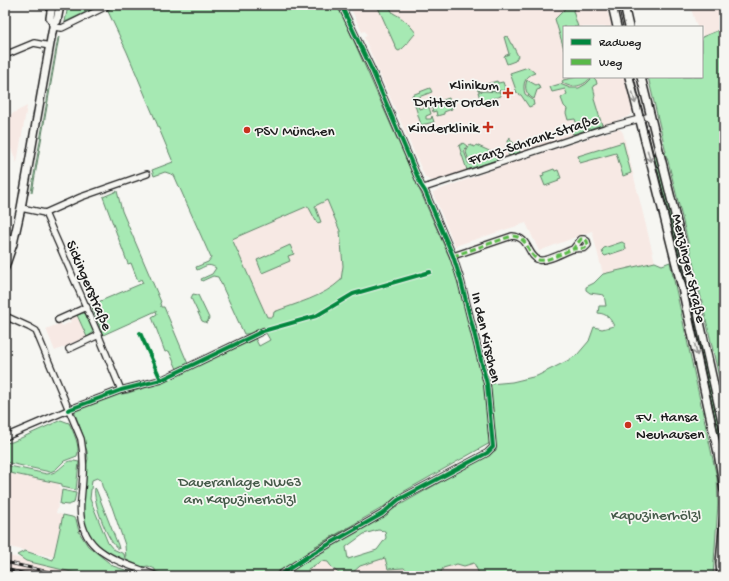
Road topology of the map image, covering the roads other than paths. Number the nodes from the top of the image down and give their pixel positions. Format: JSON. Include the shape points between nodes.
{"nodes":[{"id":1,"x":52,"y":5,"type":"edge"},
{"id":2,"x":60,"y":5,"type":"edge"},
{"id":3,"x":109,"y":5,"type":"edge"},
{"id":4,"x":341,"y":5,"type":"edge"},
{"id":5,"x":612,"y":5,"type":"edge"},
{"id":6,"x":624,"y":5,"type":"edge"},
{"id":7,"x":53,"y":25,"type":"junction"},
{"id":8,"x":617,"y":26,"type":"edge"},
{"id":9,"x":629,"y":26,"type":"edge"},
{"id":10,"x":50,"y":46,"type":"junction"},
{"id":11,"x":5,"y":55,"type":"edge"},
{"id":12,"x":629,"y":78,"type":"edge"},
{"id":13,"x":641,"y":78,"type":"edge"},
{"id":14,"x":651,"y":116,"type":"junction"},
{"id":15,"x":639,"y":118,"type":"junction"},
{"id":16,"x":147,"y":174,"type":"dead end"},
{"id":17,"x":424,"y":188,"type":"junction"},
{"id":18,"x":21,"y":208,"type":"junction"},
{"id":19,"x":46,"y":213,"type":"junction"},
{"id":20,"x":5,"y":242,"type":"edge"},
{"id":21,"x":13,"y":244,"type":"junction"},
{"id":22,"x":573,"y":249,"type":"dead end"},
{"id":23,"x":453,"y":256,"type":"junction"},
{"id":24,"x":5,"y":267,"type":"edge"},
{"id":25,"x":87,"y":307,"type":"junction"},
{"id":26,"x":5,"y":316,"type":"edge"},
{"id":27,"x":58,"y":320,"type":"dead end"},
{"id":28,"x":263,"y":331,"type":"dead end"},
{"id":29,"x":99,"y":335,"type":"junction"},
{"id":30,"x":69,"y":349,"type":"dead end"},
{"id":31,"x":121,"y":390,"type":"junction"},
{"id":32,"x":68,"y":410,"type":"junction"},
{"id":33,"x":724,"y":430,"type":"edge"},
{"id":34,"x":5,"y":437,"type":"edge"},
{"id":35,"x":724,"y":490,"type":"edge"},
{"id":36,"x":724,"y":519,"type":"edge"},
{"id":37,"x":157,"y":576,"type":"edge"},
{"id":38,"x":278,"y":576,"type":"edge"},
{"id":39,"x":721,"y":576,"type":"edge"}],
"edges":[{"from":1,"to":7,"type":"main road","via":[[50,18]]},
{"from":2,"to":7,"type":"main road","via":[[57,21]]},
{"from":3,"to":7,"type":"street","via":[[62,28]]},
{"from":4,"to":17,"type":"street","name":"In den Kirschen"},
{"from":5,"to":8,"type":"main road"},
{"from":6,"to":9,"type":"main road"},
{"from":7,"to":10,"type":"main road"},
{"from":10,"to":11,"type":"street","via":[[34,43]]},
{"from":10,"to":18,"type":"main road"},
{"from":12,"to":15,"type":"main road","name":"Menzinger Straße","one_way":true},
{"from":13,"to":14,"type":"main road","name":"Menzinger Straße"},
{"from":14,"to":15,"type":"street","name":"Franz-Schrank-Straße"},
{"from":14,"to":33,"type":"main road","name":"Menzinger Straße"},
{"from":15,"to":17,"type":"street","name":"Franz-Schrank-Straße"},
{"from":15,"to":35,"type":"main road","name":"Menzinger Straße","one_way":true,"via":[[682,288]]},
{"from":16,"to":19,"type":"street","via":[[81,197]]},
{"from":17,"to":23,"type":"street","name":"In den Kirschen"},
{"from":18,"to":19,"type":"street"},
{"from":18,"to":21,"type":"main road"},
{"from":19,"to":25,"type":"street","name":"Sickingerstraße"},
{"from":20,"to":21,"type":"street"},
{"from":21,"to":24,"type":"main road"},
{"from":22,"to":23,"type":"street","via":[[545,260],[538,259],[523,240],[512,236]]},
{"from":23,"to":38,"type":"street","name":"In den Kirschen","via":[[462,281],[484,369],[493,447],[487,453],[398,500],[382,514]]},
{"from":25,"to":27,"type":"street"},
{"from":25,"to":29,"type":"street","name":"Sickingerstraße"},
{"from":26,"to":32,"type":"street","via":[[36,332]]},
{"from":28,"to":31,"type":"street","via":[[161,380]]},
{"from":29,"to":30,"type":"street"},
{"from":29,"to":31,"type":"street","name":"Sickingerstraße"},
{"from":31,"to":32,"type":"street"},
{"from":32,"to":34,"type":"street"},
{"from":32,"to":37,"type":"street","via":[[83,450],[80,513],[87,536],[98,550],[116,561]]},
{"from":36,"to":39,"type":"main road"}]}
